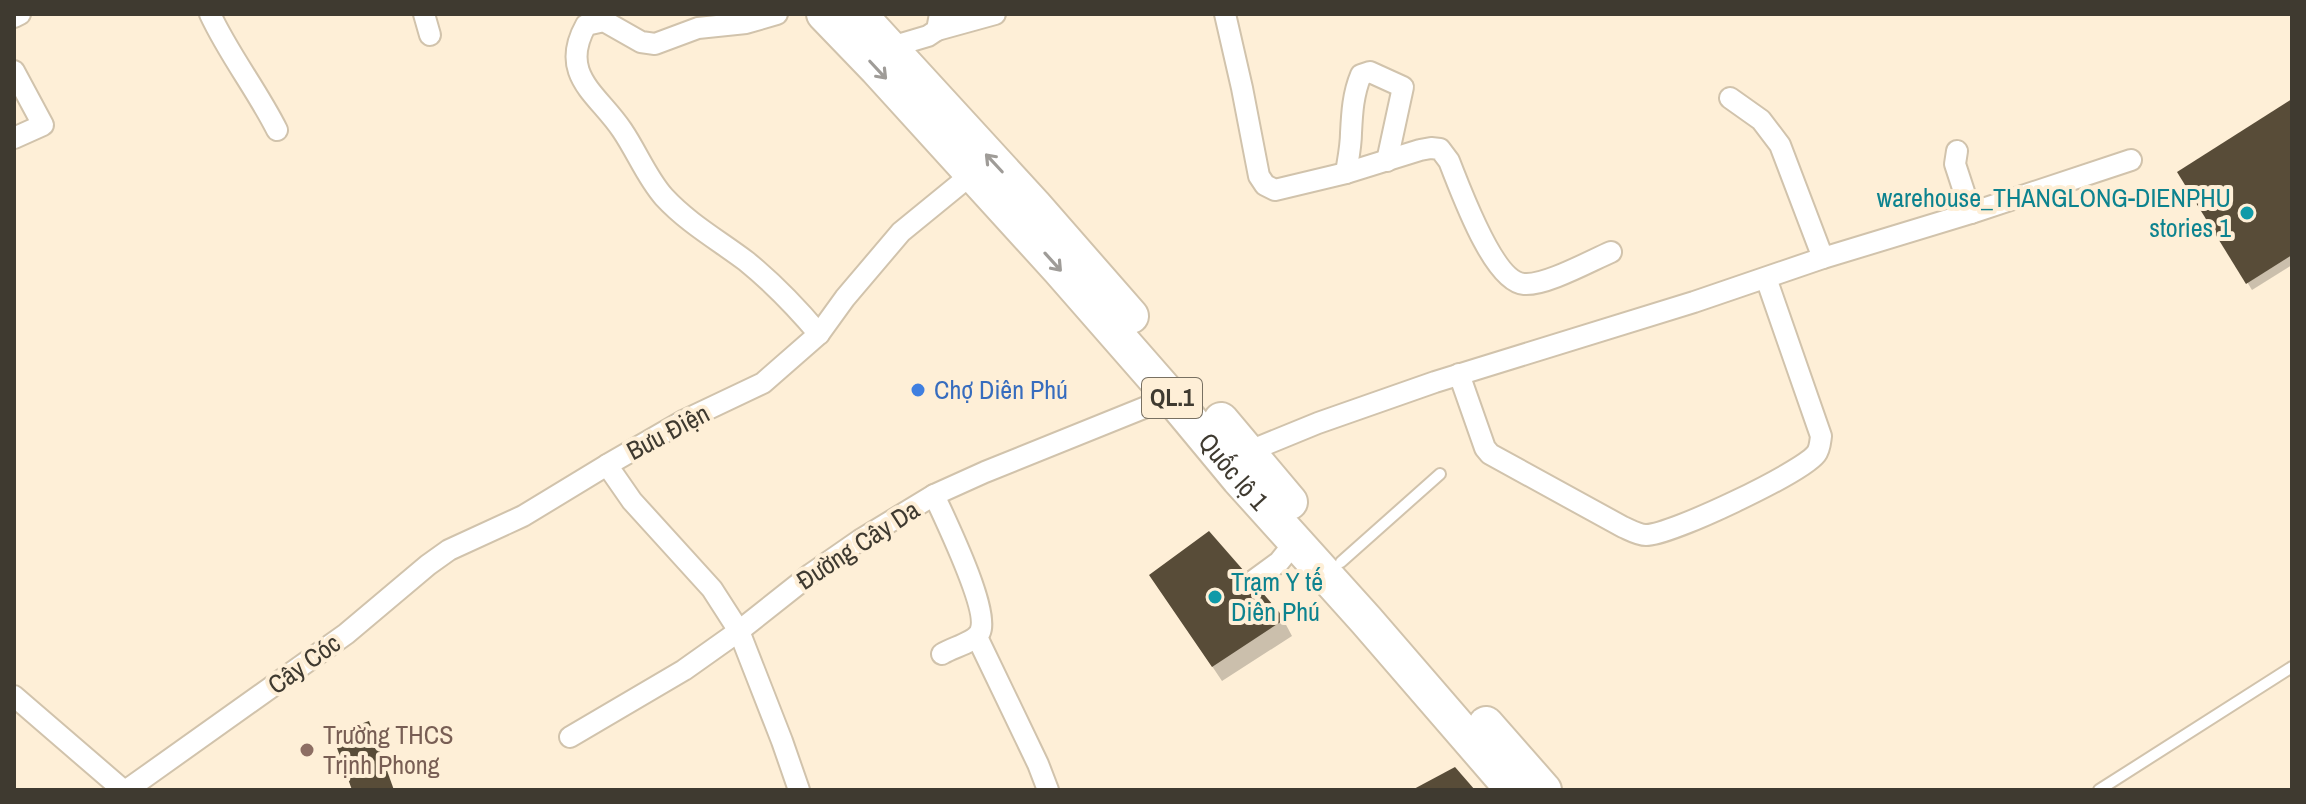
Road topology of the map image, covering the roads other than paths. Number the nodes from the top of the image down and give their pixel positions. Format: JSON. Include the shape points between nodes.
{"nodes":[{"id":1,"x":20,"y":14,"type":"edge"},
{"id":2,"x":210,"y":14,"type":"edge"},
{"id":3,"x":424,"y":14,"type":"edge"},
{"id":4,"x":777,"y":14,"type":"edge"},
{"id":5,"x":824,"y":14,"type":"edge"},
{"id":6,"x":859,"y":14,"type":"edge"},
{"id":7,"x":995,"y":14,"type":"edge"},
{"id":8,"x":1225,"y":14,"type":"edge"},
{"id":9,"x":14,"y":17,"type":"edge"},
{"id":10,"x":938,"y":22,"type":"edge"},
{"id":11,"x":430,"y":35,"type":"dead end"},
{"id":12,"x":891,"y":47,"type":"junction"},
{"id":13,"x":14,"y":71,"type":"edge"},
{"id":14,"x":1730,"y":98,"type":"dead end"},
{"id":15,"x":277,"y":130,"type":"dead end"},
{"id":16,"x":14,"y":138,"type":"edge"},
{"id":17,"x":1957,"y":151,"type":"dead end"},
{"id":18,"x":2131,"y":160,"type":"dead end"},
{"id":19,"x":1387,"y":161,"type":"junction"},
{"id":20,"x":1346,"y":173,"type":"junction"},
{"id":21,"x":972,"y":174,"type":"junction"},
{"id":22,"x":1971,"y":213,"type":"junction"},
{"id":23,"x":1611,"y":252,"type":"dead end"},
{"id":24,"x":1823,"y":258,"type":"junction"},
{"id":25,"x":1766,"y":278,"type":"junction"},
{"id":26,"x":819,"y":334,"type":"junction"},
{"id":27,"x":1459,"y":374,"type":"junction"},
{"id":28,"x":1171,"y":397,"type":"junction"},
{"id":29,"x":1247,"y":452,"type":"junction"},
{"id":30,"x":607,"y":465,"type":"junction"},
{"id":31,"x":1440,"y":474,"type":"dead end"},
{"id":32,"x":934,"y":495,"type":"junction"},
{"id":33,"x":1295,"y":542,"type":"junction"},
{"id":34,"x":1341,"y":562,"type":"junction"},
{"id":35,"x":1253,"y":581,"type":"dead end"},
{"id":36,"x":739,"y":631,"type":"junction"},
{"id":37,"x":977,"y":637,"type":"junction"},
{"id":38,"x":942,"y":654,"type":"dead end"},
{"id":39,"x":2292,"y":667,"type":"edge"},
{"id":40,"x":14,"y":696,"type":"edge"},
{"id":41,"x":570,"y":737,"type":"dead end"},
{"id":42,"x":799,"y":790,"type":"edge"},
{"id":43,"x":1048,"y":790,"type":"edge"},
{"id":44,"x":1513,"y":790,"type":"edge"},
{"id":45,"x":1544,"y":790,"type":"edge"},
{"id":46,"x":2099,"y":790,"type":"edge"}],
"edges":[{"from":1,"to":9,"type":"street"},
{"from":2,"to":15,"type":"street"},
{"from":3,"to":11,"type":"street"},
{"from":4,"to":26,"type":"street","via":[[698,28],[655,44],[599,21],[586,25],[576,55],[589,90],[622,129],[666,199],[770,281]]},
{"from":5,"to":21,"type":"highway","name":"Quốc lộ 1","number":"QL.1","one_way":true},
{"from":6,"to":12,"type":"highway","name":"Quốc lộ 1","number":"QL.1"},
{"from":7,"to":10,"type":"street"},
{"from":8,"to":20,"type":"street","via":[[1255,161],[1265,185],[1275,190]]},
{"from":10,"to":12,"type":"street","via":[[928,36]]},
{"from":29,"to":12,"type":"highway","name":"Quốc lộ 1","number":"QL.1","one_way":true},
{"from":13,"to":16,"type":"street","via":[[43,125]]},
{"from":14,"to":24,"type":"street","via":[[1761,120],[1780,145]]},
{"from":17,"to":22,"type":"street","via":[[1955,164]]},
{"from":18,"to":22,"type":"street"},
{"from":19,"to":20,"type":"street"},
{"from":19,"to":20,"type":"street","via":[[1403,87],[1370,72],[1358,82]]},
{"from":19,"to":23,"type":"street","via":[[1440,149],[1489,251],[1510,280],[1525,285],[1546,280]]},
{"from":21,"to":26,"type":"street","name":"Bưu Điện","via":[[901,232]]},
{"from":21,"to":28,"type":"highway","name":"Quốc lộ 1","number":"QL.1","one_way":true},
{"from":22,"to":24,"type":"street"},
{"from":24,"to":25,"type":"street"},
{"from":25,"to":27,"type":"street"},
{"from":25,"to":27,"type":"street","via":[[1820,445],[1808,461],[1783,476],[1657,533],[1645,535],[1623,527],[1490,454]]},
{"from":26,"to":30,"type":"street","name":"Bưu Điện","via":[[763,383]]},
{"from":27,"to":29,"type":"street"},
{"from":28,"to":32,"type":"street","name":"Đường Cây Da"},
{"from":28,"to":33,"type":"highway","name":"Quốc lộ 1","number":"QL.1"},
{"from":29,"to":34,"type":"highway","name":"Quốc lộ 1","number":"QL.1"},
{"from":30,"to":36,"type":"street","name":"Bưu Điện","via":[[632,501],[712,589]]},
{"from":30,"to":40,"type":"street","name":"Cây Cóc","via":[[523,516],[449,550],[346,634],[131,787],[123,790]]},
{"from":31,"to":34,"type":"lane"},
{"from":32,"to":36,"type":"street","name":"Đường Cây Da","via":[[811,574]]},
{"from":32,"to":37,"type":"street","via":[[979,604],[982,624]]},
{"from":33,"to":35,"type":"street"},
{"from":33,"to":44,"type":"highway","name":"Quốc lộ 1","number":"QL.1"},
{"from":34,"to":45,"type":"highway","name":"Quốc lộ 1","number":"QL.1"},
{"from":36,"to":41,"type":"street","name":"Đường Cây Da"},
{"from":36,"to":42,"type":"street","name":"Bưu Điện"},
{"from":37,"to":38,"type":"street"},
{"from":37,"to":43,"type":"street"},
{"from":39,"to":46,"type":"lane"}]}
